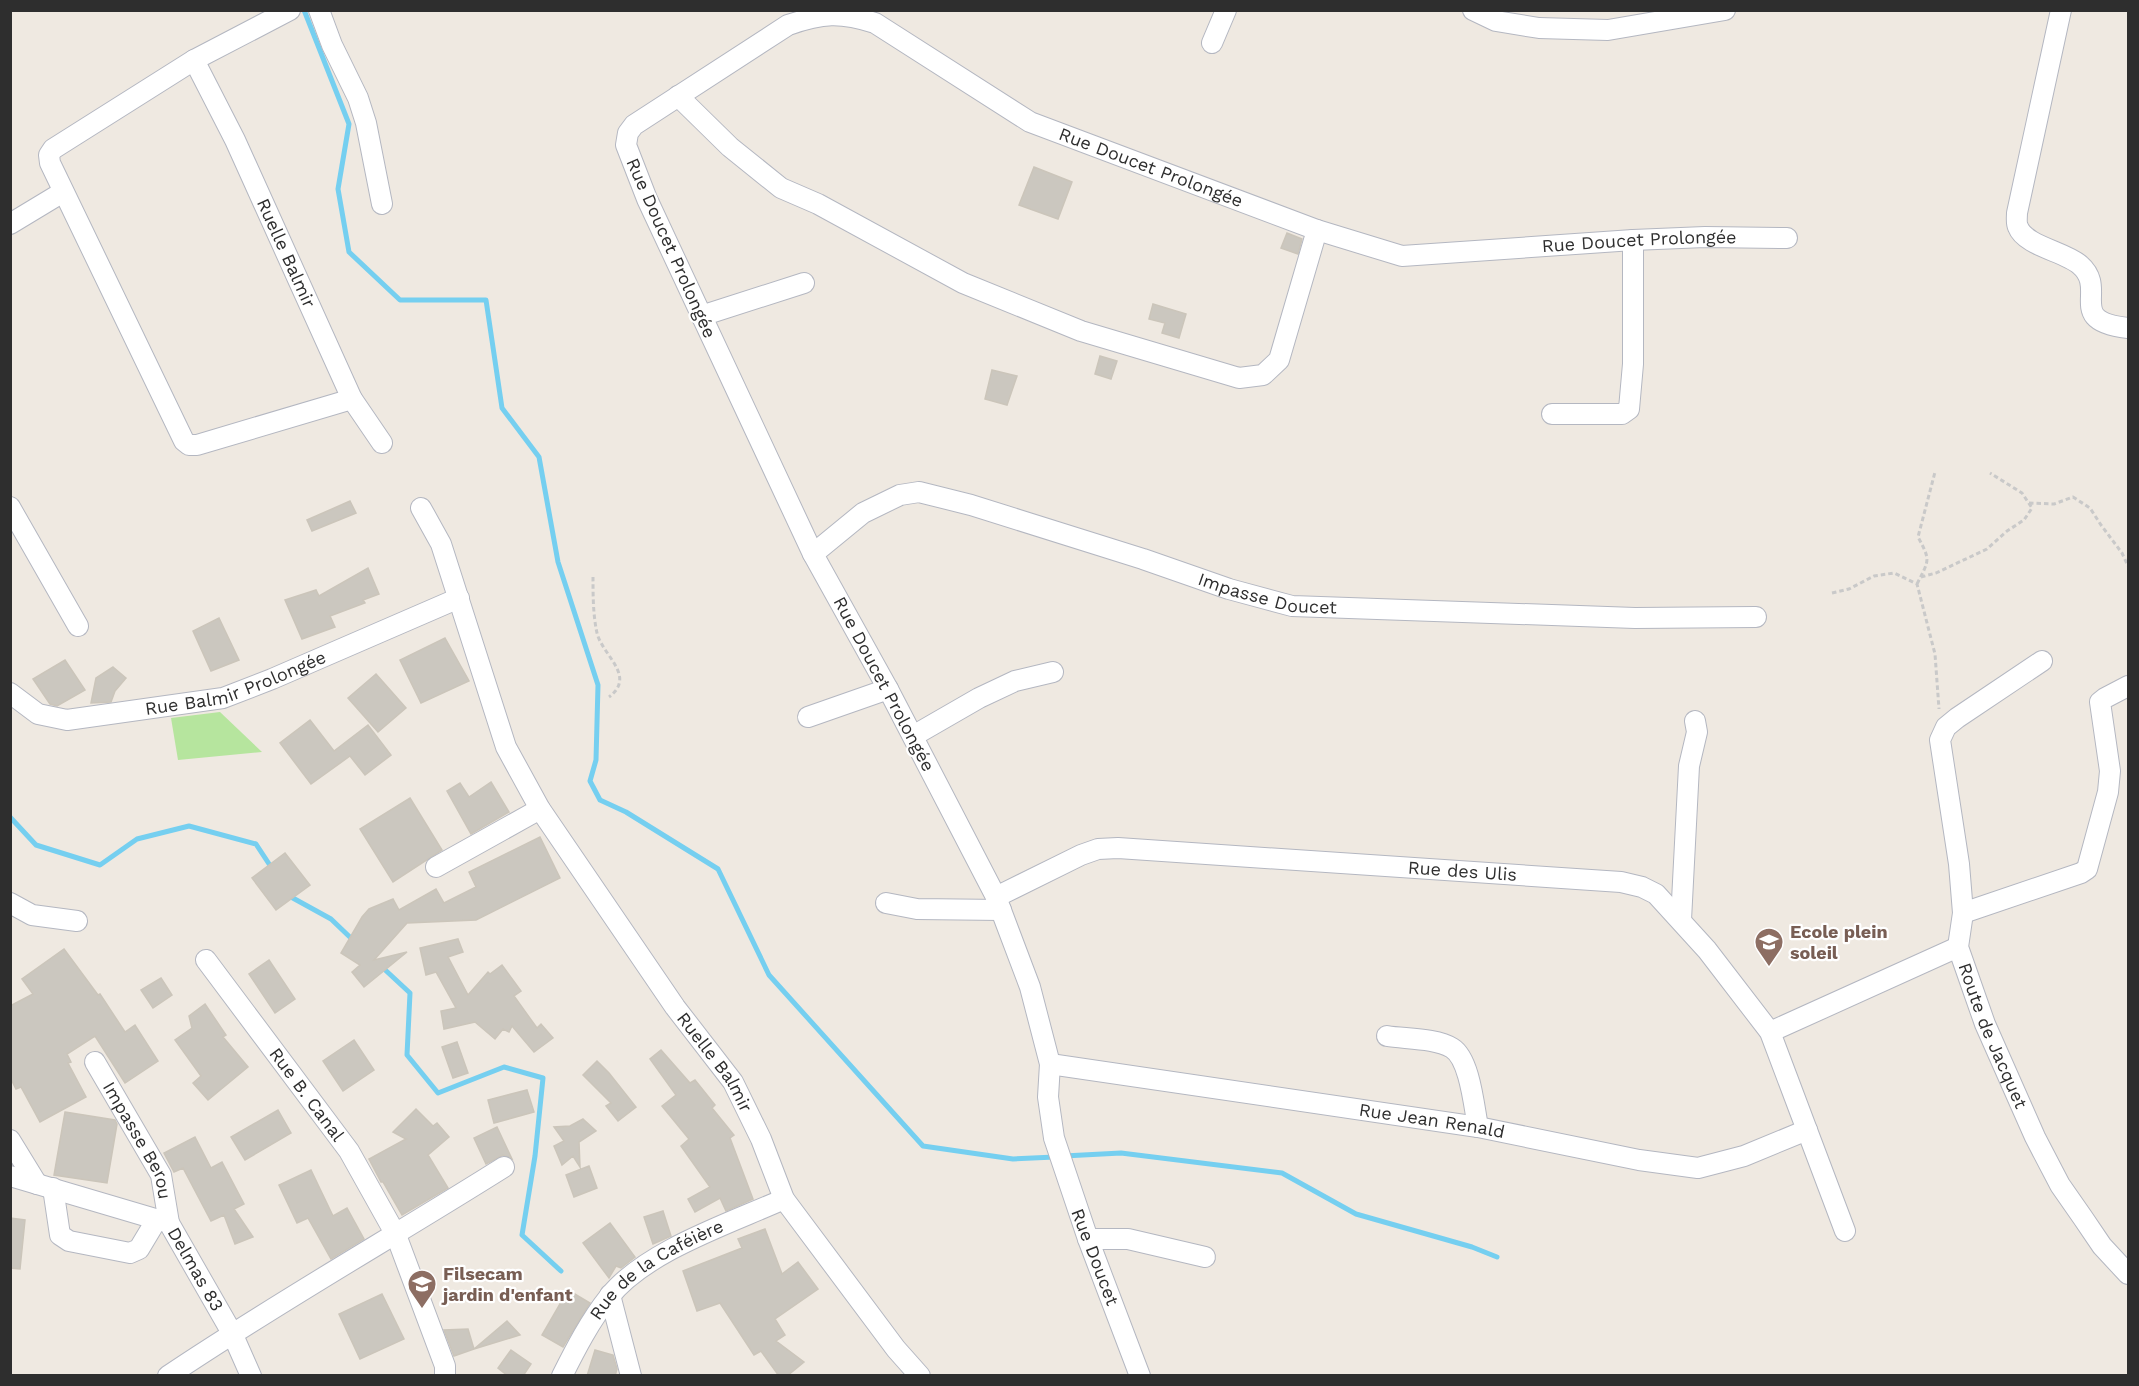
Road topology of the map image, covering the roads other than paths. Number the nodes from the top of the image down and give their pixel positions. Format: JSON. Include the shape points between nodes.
{"nodes":[{"id":1,"x":290,"y":10,"type":"edge"},
{"id":2,"x":319,"y":10,"type":"edge"},
{"id":3,"x":1226,"y":10,"type":"edge"},
{"id":4,"x":1473,"y":10,"type":"edge"},
{"id":5,"x":1725,"y":10,"type":"edge"},
{"id":6,"x":2061,"y":10,"type":"edge"},
{"id":7,"x":1497,"y":16,"type":"edge"},
{"id":8,"x":1212,"y":43,"type":"dead end"},
{"id":9,"x":194,"y":60,"type":"junction"},
{"id":10,"x":678,"y":96,"type":"junction"},
{"id":11,"x":63,"y":192,"type":"junction"},
{"id":12,"x":382,"y":204,"type":"dead end"},
{"id":13,"x":10,"y":224,"type":"edge"},
{"id":14,"x":1317,"y":230,"type":"junction"},
{"id":15,"x":1787,"y":238,"type":"dead end"},
{"id":16,"x":1633,"y":240,"type":"junction"},
{"id":17,"x":804,"y":283,"type":"dead end"},
{"id":18,"x":700,"y":316,"type":"junction"},
{"id":19,"x":2128,"y":328,"type":"edge"},
{"id":20,"x":352,"y":399,"type":"junction"},
{"id":21,"x":1552,"y":414,"type":"dead end"},
{"id":22,"x":382,"y":443,"type":"dead end"},
{"id":23,"x":10,"y":507,"type":"edge"},
{"id":24,"x":421,"y":508,"type":"dead end"},
{"id":25,"x":813,"y":554,"type":"junction"},
{"id":26,"x":459,"y":598,"type":"junction"},
{"id":27,"x":1756,"y":617,"type":"dead end"},
{"id":28,"x":78,"y":626,"type":"dead end"},
{"id":29,"x":2043,"y":661,"type":"dead end"},
{"id":30,"x":1053,"y":672,"type":"dead end"},
{"id":31,"x":2128,"y":686,"type":"edge"},
{"id":32,"x":888,"y":689,"type":"junction"},
{"id":33,"x":10,"y":693,"type":"edge"},
{"id":34,"x":808,"y":717,"type":"dead end"},
{"id":35,"x":1695,"y":721,"type":"dead end"},
{"id":36,"x":913,"y":736,"type":"junction"},
{"id":37,"x":540,"y":809,"type":"junction"},
{"id":38,"x":436,"y":867,"type":"dead end"},
{"id":39,"x":10,"y":903,"type":"edge"},
{"id":40,"x":886,"y":903,"type":"dead end"},
{"id":41,"x":999,"y":903,"type":"junction"},
{"id":42,"x":1963,"y":914,"type":"junction"},
{"id":43,"x":1681,"y":920,"type":"junction"},
{"id":44,"x":77,"y":921,"type":"dead end"},
{"id":45,"x":1958,"y":946,"type":"junction"},
{"id":46,"x":206,"y":960,"type":"dead end"},
{"id":47,"x":1770,"y":1032,"type":"junction"},
{"id":48,"x":1387,"y":1036,"type":"dead end"},
{"id":49,"x":95,"y":1062,"type":"dead end"},
{"id":50,"x":1050,"y":1064,"type":"junction"},
{"id":51,"x":1478,"y":1127,"type":"junction"},
{"id":52,"x":1807,"y":1130,"type":"junction"},
{"id":53,"x":1054,"y":1138,"type":"joint"},
{"id":54,"x":10,"y":1140,"type":"edge"},
{"id":55,"x":504,"y":1167,"type":"dead end"},
{"id":56,"x":10,"y":1176,"type":"edge"},
{"id":57,"x":45,"y":1186,"type":"junction"},
{"id":58,"x":784,"y":1199,"type":"junction"},
{"id":59,"x":163,"y":1221,"type":"junction"},
{"id":60,"x":1845,"y":1231,"type":"dead end"},
{"id":61,"x":396,"y":1235,"type":"junction"},
{"id":62,"x":1088,"y":1239,"type":"junction"},
{"id":63,"x":1205,"y":1257,"type":"dead end"},
{"id":64,"x":2128,"y":1274,"type":"edge"},
{"id":65,"x":610,"y":1295,"type":"junction"},
{"id":66,"x":232,"y":1333,"type":"junction"},
{"id":67,"x":1142,"y":1375,"type":"edge"},
{"id":68,"x":168,"y":1376,"type":"edge"},
{"id":69,"x":250,"y":1376,"type":"edge"},
{"id":70,"x":445,"y":1376,"type":"edge"},
{"id":71,"x":562,"y":1376,"type":"edge"},
{"id":72,"x":631,"y":1376,"type":"edge"},
{"id":73,"x":920,"y":1376,"type":"edge"}],
"edges":[{"from":1,"to":9,"type":"street"},
{"from":2,"to":12,"type":"street","via":[[358,98]]},
{"from":3,"to":8,"type":"street"},
{"from":4,"to":7,"type":"street"},
{"from":5,"to":7,"type":"street","via":[[1608,30],[1539,28]]},
{"from":6,"to":19,"type":"street","via":[[2017,226],[2032,241],[2079,263],[2091,279],[2091,311],[2103,324]]},
{"from":9,"to":11,"type":"street","via":[[53,149],[50,163]]},
{"from":9,"to":20,"type":"street","name":"Ruelle Balmir","via":[[235,140]]},
{"from":10,"to":14,"type":"street","name":"Rue Doucet Prolongée","via":[[788,25],[812,16],[851,16],[875,23],[1030,122]]},
{"from":10,"to":14,"type":"street","via":[[730,147],[781,188],[963,283],[1081,331],[1239,378],[1263,375],[1279,360]]},
{"from":10,"to":18,"type":"street","name":"Rue Doucet Prolongée","via":[[634,125],[626,146]]},
{"from":11,"to":13,"type":"street"},
{"from":11,"to":20,"type":"street","via":[[189,445]]},
{"from":14,"to":16,"type":"street","name":"Rue Doucet Prolongée","via":[[1402,256]]},
{"from":15,"to":16,"type":"street","name":"Rue Doucet Prolongée"},
{"from":16,"to":21,"type":"street","via":[[1629,409],[1623,414]]},
{"from":17,"to":18,"type":"street"},
{"from":18,"to":25,"type":"street","name":"Rue Doucet Prolongée"},
{"from":20,"to":22,"type":"street","name":"Ruelle Balmir"},
{"from":23,"to":28,"type":"street"},
{"from":24,"to":26,"type":"street","name":"Ruelle Balmir","via":[[441,544]]},
{"from":25,"to":27,"type":"street","name":"Impasse Doucet","via":[[862,513],[900,495],[919,492],[1292,606],[1635,618]]},
{"from":25,"to":32,"type":"street","name":"Rue Doucet Prolongée"},
{"from":26,"to":33,"type":"street","name":"Rue Balmir Prolongée","via":[[272,679],[212,700],[67,720],[38,714]]},
{"from":26,"to":37,"type":"street","name":"Ruelle Balmir","via":[[506,747]]},
{"from":29,"to":42,"type":"street","name":"Route de Jacquet","via":[[1946,727],[1940,740]]},
{"from":30,"to":36,"type":"street","via":[[1006,685]]},
{"from":31,"to":42,"type":"street","via":[[2100,702],[2110,771],[2087,869]]},
{"from":32,"to":34,"type":"street"},
{"from":32,"to":36,"type":"street","name":"Rue Doucet Prolongée"},
{"from":35,"to":43,"type":"street"},
{"from":36,"to":41,"type":"street","name":"Rue Doucet Prolongée"},
{"from":37,"to":38,"type":"street"},
{"from":37,"to":58,"type":"street","name":"Ruelle Balmir","via":[[675,1007],[733,1082]]},
{"from":39,"to":44,"type":"street","via":[[32,915]]},
{"from":40,"to":41,"type":"street","via":[[917,909]]},
{"from":41,"to":43,"type":"street","name":"Rue des Ulis","via":[[1082,855],[1118,848],[1621,882],[1656,894]]},
{"from":41,"to":50,"type":"street","name":"Rue Doucet Prolongée","via":[[1030,987]]},
{"from":42,"to":45,"type":"street","name":"Route de Jacquet"},
{"from":43,"to":47,"type":"street","name":"Rue des Ulis"},
{"from":45,"to":47,"type":"street"},
{"from":45,"to":64,"type":"street","name":"Route de Jacquet","via":[[1985,1024],[2035,1137],[2060,1185],[2095,1237]]},
{"from":46,"to":61,"type":"street","name":"Rue B. Canal","via":[[349,1151]]},
{"from":47,"to":52,"type":"street","name":"Rue des Ulis"},
{"from":48,"to":51,"type":"street","via":[[1441,1043],[1461,1056]]},
{"from":49,"to":59,"type":"street","name":"Impasse Berou","via":[[161,1175]]},
{"from":50,"to":51,"type":"street","name":"Rue Jean Renald"},
{"from":50,"to":53,"type":"street","name":"Rue Doucet Prolongée","via":[[1048,1097]]},
{"from":51,"to":52,"type":"street","name":"Rue Jean Renald","via":[[1698,1168],[1744,1156]]},
{"from":52,"to":60,"type":"street","name":"Rue des Ulis"},
{"from":53,"to":62,"type":"street","name":"Rue Doucet"},
{"from":54,"to":57,"type":"street"},
{"from":55,"to":61,"type":"street"},
{"from":56,"to":57,"type":"street","name":"Delmas 83"},
{"from":57,"to":59,"type":"street","name":"Delmas 83"},
{"from":57,"to":59,"type":"street","via":[[60,1235],[69,1241],[130,1253]]},
{"from":58,"to":65,"type":"street","name":"Rue de la Caféière","via":[[670,1249]]},
{"from":58,"to":73,"type":"street","name":"Ruelle Balmir"},
{"from":59,"to":66,"type":"street","name":"Delmas 83"},
{"from":61,"to":66,"type":"street"},
{"from":61,"to":70,"type":"street","name":"Rue B. Canal","via":[[445,1366]]},
{"from":62,"to":63,"type":"street","via":[[1128,1239]]},
{"from":62,"to":67,"type":"street","name":"Rue Doucet"},
{"from":65,"to":71,"type":"street","name":"Rue de la Caféière"},
{"from":65,"to":72,"type":"street"},
{"from":66,"to":68,"type":"street"},
{"from":66,"to":69,"type":"street","name":"Delmas 83"}]}
